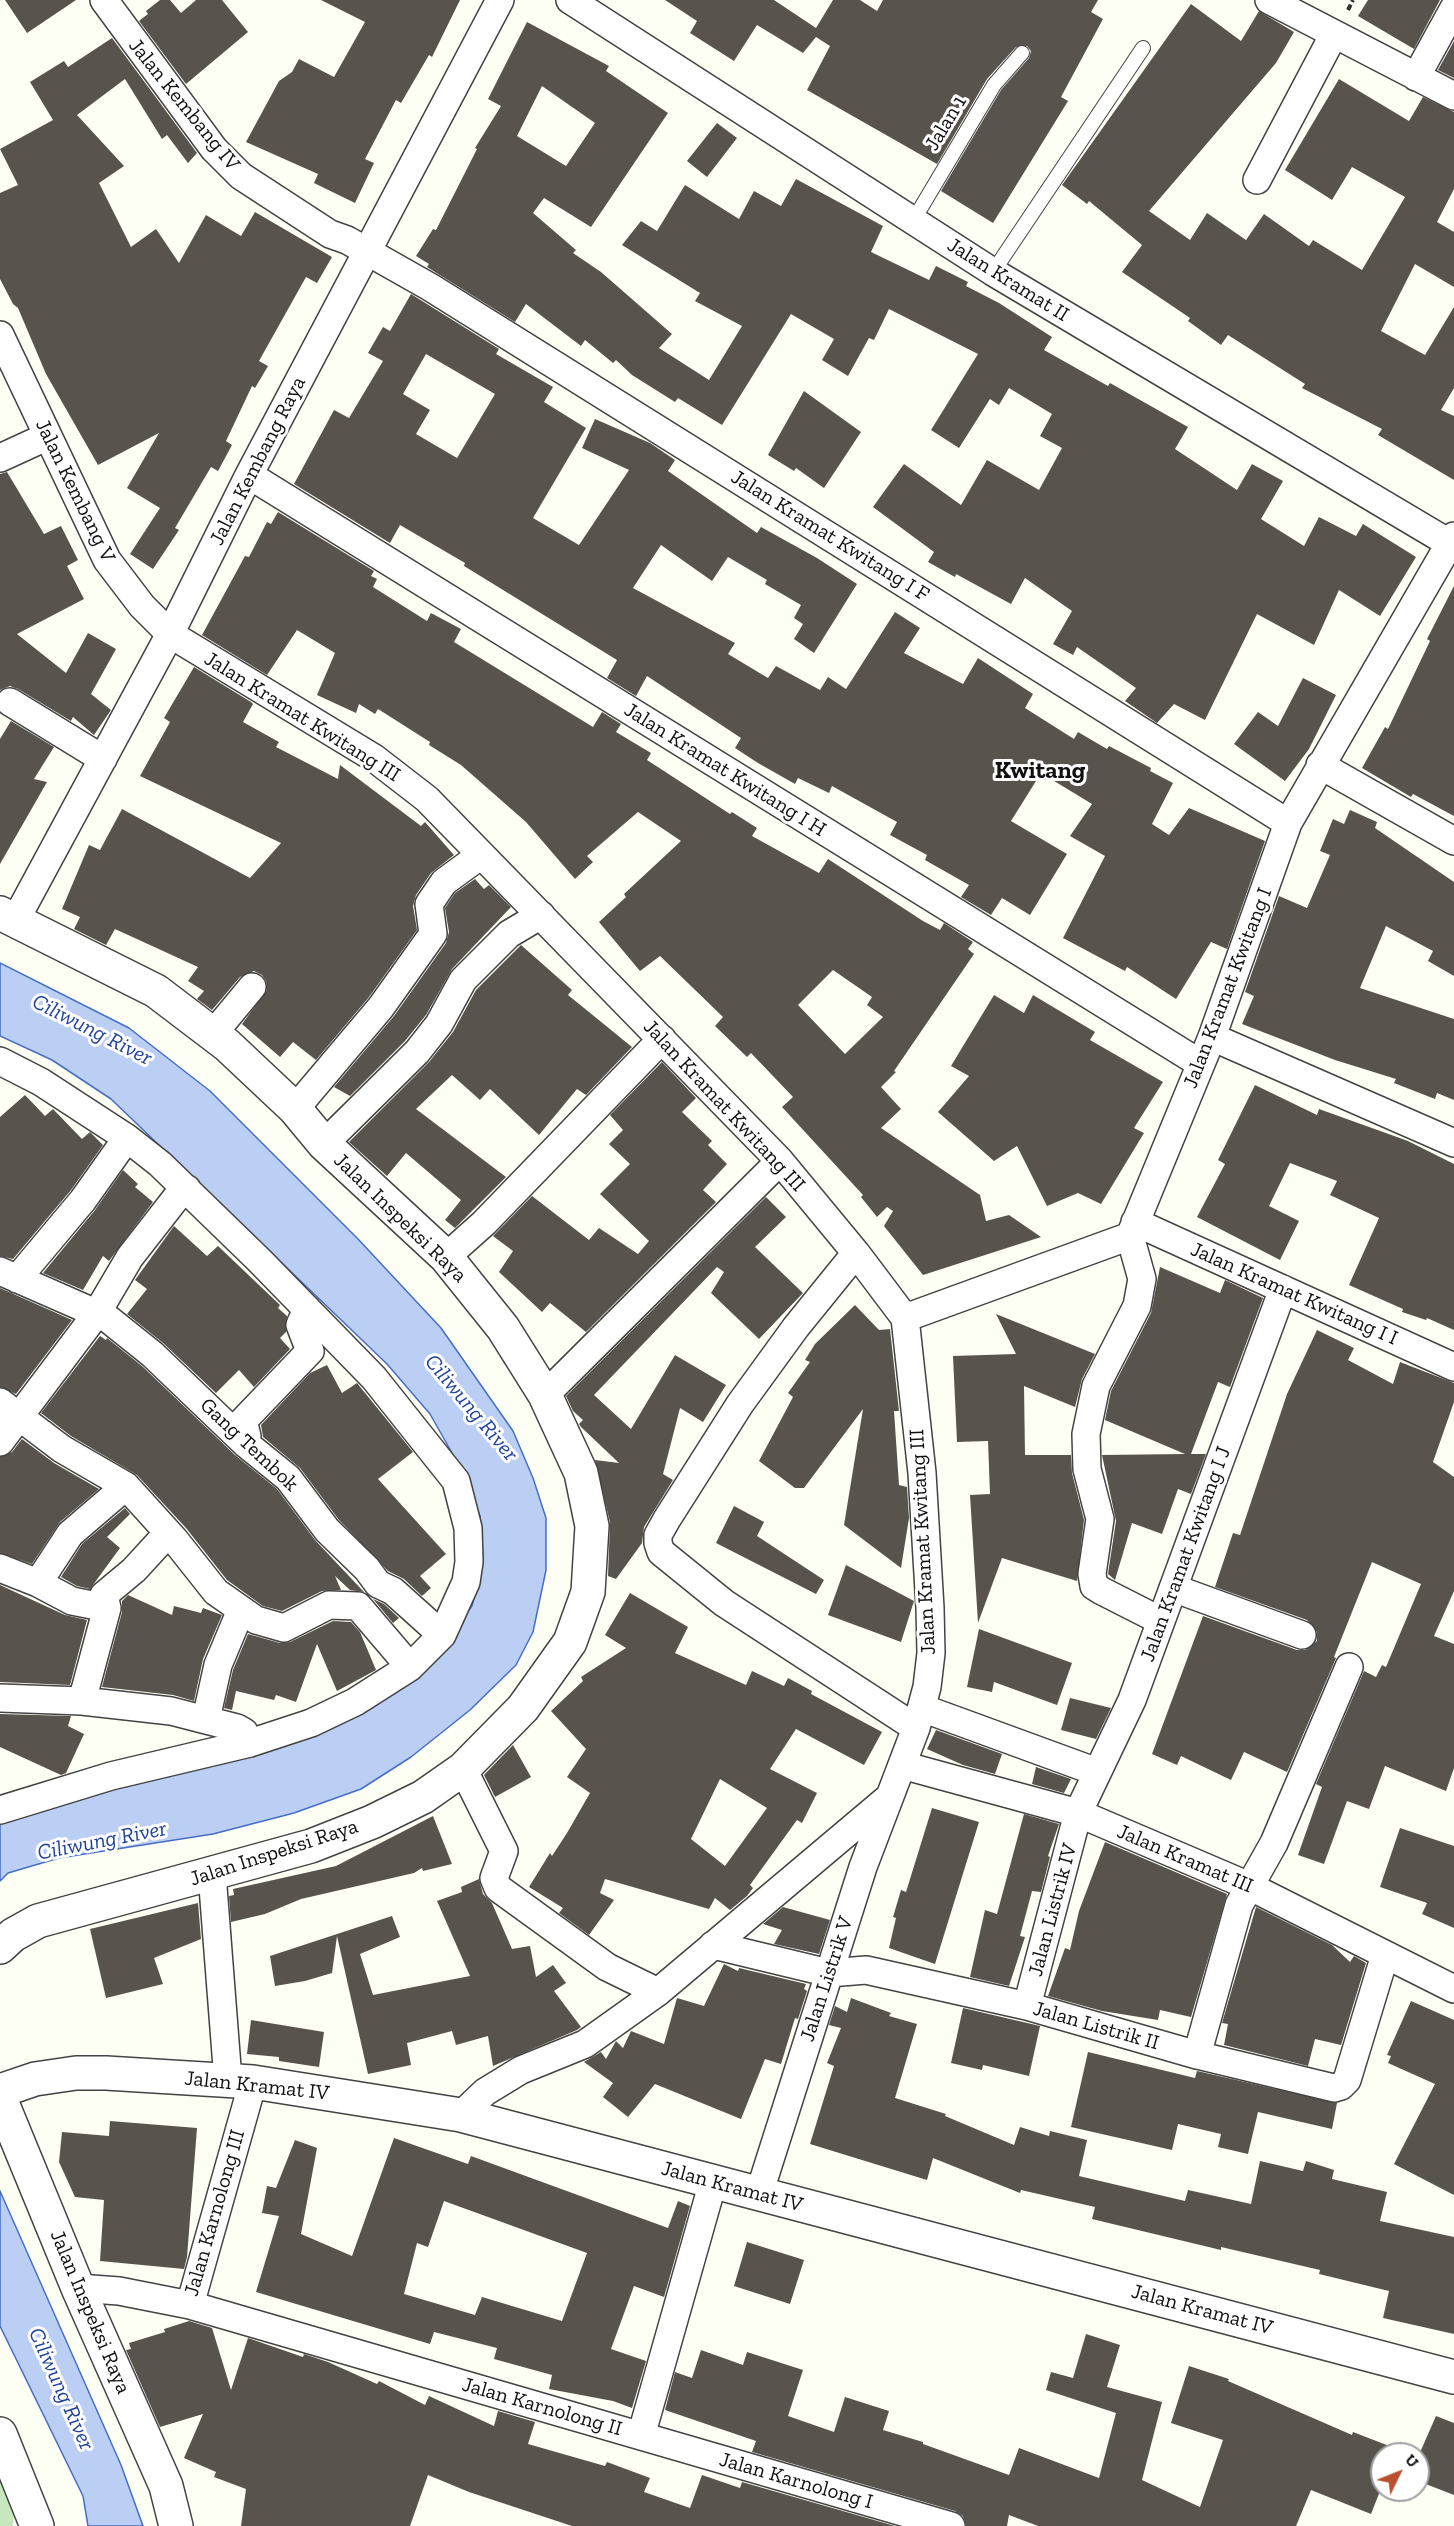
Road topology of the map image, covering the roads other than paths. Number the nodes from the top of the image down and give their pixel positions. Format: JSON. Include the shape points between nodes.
{"nodes":[{"id":1,"x":104,"y":0,"type":"edge"},
{"id":2,"x":500,"y":0,"type":"edge"},
{"id":3,"x":570,"y":0,"type":"edge"},
{"id":4,"x":1269,"y":0,"type":"edge"},
{"id":5,"x":1454,"y":9,"type":"edge"},
{"id":6,"x":1334,"y":34,"type":"junction"},
{"id":7,"x":1143,"y":48,"type":"dead end"},
{"id":8,"x":1022,"y":53,"type":"dead end"},
{"id":9,"x":1416,"y":77,"type":"junction"},
{"id":10,"x":1454,"y":96,"type":"edge"},
{"id":11,"x":1257,"y":180,"type":"dead end"},
{"id":12,"x":913,"y":220,"type":"junction"},
{"id":13,"x":369,"y":252,"type":"junction"},
{"id":14,"x":993,"y":272,"type":"junction"},
{"id":15,"x":0,"y":334,"type":"edge"},
{"id":16,"x":48,"y":436,"type":"junction"},
{"id":17,"x":0,"y":458,"type":"edge"},
{"id":18,"x":249,"y":475,"type":"junction"},
{"id":19,"x":1452,"y":542,"type":"edge"},
{"id":20,"x":170,"y":634,"type":"junction"},
{"id":21,"x":9,"y":702,"type":"dead end"},
{"id":22,"x":103,"y":759,"type":"junction"},
{"id":23,"x":1320,"y":765,"type":"junction"},
{"id":24,"x":1288,"y":823,"type":"junction"},
{"id":25,"x":1454,"y":841,"type":"edge"},
{"id":26,"x":481,"y":855,"type":"junction"},
{"id":27,"x":541,"y":915,"type":"junction"},
{"id":28,"x":8,"y":917,"type":"edge"},
{"id":29,"x":252,"y":987,"type":"dead end"},
{"id":30,"x":213,"y":1034,"type":"junction"},
{"id":31,"x":1212,"y":1037,"type":"junction"},
{"id":32,"x":662,"y":1039,"type":"junction"},
{"id":33,"x":0,"y":1060,"type":"edge"},
{"id":34,"x":1201,"y":1064,"type":"junction"},
{"id":35,"x":295,"y":1109,"type":"junction"},
{"id":36,"x":127,"y":1138,"type":"junction"},
{"id":37,"x":1454,"y":1143,"type":"edge"},
{"id":38,"x":324,"y":1144,"type":"junction"},
{"id":39,"x":780,"y":1161,"type":"junction"},
{"id":40,"x":187,"y":1189,"type":"junction"},
{"id":41,"x":1132,"y":1229,"type":"junction"},
{"id":42,"x":856,"y":1253,"type":"junction"},
{"id":43,"x":446,"y":1257,"type":"junction"},
{"id":44,"x":9,"y":1275,"type":"edge"},
{"id":45,"x":1283,"y":1289,"type":"junction"},
{"id":46,"x":307,"y":1309,"type":"junction"},
{"id":47,"x":97,"y":1313,"type":"junction"},
{"id":48,"x":905,"y":1318,"type":"junction"},
{"id":49,"x":1454,"y":1367,"type":"edge"},
{"id":50,"x":545,"y":1395,"type":"junction"},
{"id":51,"x":10,"y":1409,"type":"edge"},
{"id":52,"x":0,"y":1442,"type":"edge"},
{"id":53,"x":246,"y":1444,"type":"junction"},
{"id":54,"x":126,"y":1486,"type":"junction"},
{"id":55,"x":168,"y":1533,"type":"junction"},
{"id":56,"x":0,"y":1568,"type":"edge"},
{"id":57,"x":38,"y":1583,"type":"junction"},
{"id":58,"x":1173,"y":1588,"type":"junction"},
{"id":59,"x":107,"y":1608,"type":"junction"},
{"id":60,"x":241,"y":1610,"type":"junction"},
{"id":61,"x":1161,"y":1621,"type":"junction"},
{"id":62,"x":442,"y":1635,"type":"junction"},
{"id":63,"x":1302,"y":1635,"type":"dead end"},
{"id":64,"x":410,"y":1667,"type":"junction"},
{"id":65,"x":1349,"y":1667,"type":"dead end"},
{"id":66,"x":0,"y":1698,"type":"edge"},
{"id":67,"x":82,"y":1701,"type":"junction"},
{"id":68,"x":919,"y":1718,"type":"junction"},
{"id":69,"x":206,"y":1719,"type":"junction"},
{"id":70,"x":250,"y":1743,"type":"junction"},
{"id":71,"x":902,"y":1765,"type":"junction"},
{"id":72,"x":463,"y":1769,"type":"junction"},
{"id":73,"x":1097,"y":1772,"type":"junction"},
{"id":74,"x":891,"y":1796,"type":"junction"},
{"id":75,"x":0,"y":1810,"type":"edge"},
{"id":76,"x":1078,"y":1814,"type":"junction"},
{"id":77,"x":212,"y":1874,"type":"junction"},
{"id":78,"x":1249,"y":1886,"type":"junction"},
{"id":79,"x":713,"y":1945,"type":"junction"},
{"id":80,"x":0,"y":1947,"type":"edge"},
{"id":81,"x":1385,"y":1955,"type":"junction"},
{"id":82,"x":829,"y":1973,"type":"junction"},
{"id":83,"x":1454,"y":1989,"type":"edge"},
{"id":84,"x":658,"y":1992,"type":"junction"},
{"id":85,"x":1027,"y":2006,"type":"junction"},
{"id":86,"x":1197,"y":2055,"type":"junction"},
{"id":87,"x":241,"y":2081,"type":"junction"},
{"id":88,"x":0,"y":2091,"type":"edge"},
{"id":89,"x":0,"y":2098,"type":"edge"},
{"id":90,"x":461,"y":2115,"type":"junction"},
{"id":91,"x":713,"y":2182,"type":"junction"},
{"id":92,"x":759,"y":2194,"type":"junction"},
{"id":93,"x":78,"y":2288,"type":"junction"},
{"id":94,"x":190,"y":2306,"type":"junction"},
{"id":95,"x":1454,"y":2377,"type":"edge"},
{"id":96,"x":0,"y":2434,"type":"edge"},
{"id":97,"x":641,"y":2436,"type":"junction"},
{"id":98,"x":37,"y":2526,"type":"edge"},
{"id":99,"x":176,"y":2526,"type":"edge"},
{"id":100,"x":951,"y":2526,"type":"edge"}],
"edges":[{"from":1,"to":13,"type":"street","name":"Jalan Kembang IV","via":[[214,149],[241,176],[330,234]]},
{"from":2,"to":13,"type":"street","name":"Jalan Kembang Raya"},
{"from":3,"to":12,"type":"street","name":"Jalan Kramat II"},
{"from":4,"to":6,"type":"street"},
{"from":5,"to":9,"type":"street"},
{"from":6,"to":9,"type":"street"},
{"from":6,"to":11,"type":"street"},
{"from":7,"to":14,"type":"lane"},
{"from":8,"to":12,"type":"lane","name":"Jalan 1","via":[[994,85]]},
{"from":9,"to":10,"type":"street"},
{"from":12,"to":14,"type":"street","name":"Jalan Kramat II"},
{"from":13,"to":18,"type":"street","name":"Jalan Kembang Raya"},
{"from":13,"to":24,"type":"street","name":"Jalan Kramat Kwitang I F"},
{"from":14,"to":19,"type":"street","name":"Jalan Kramat II"},
{"from":15,"to":16,"type":"street","name":"Jalan Kembang V"},
{"from":16,"to":17,"type":"street"},
{"from":16,"to":20,"type":"street","name":"Jalan Kembang V","via":[[107,560],[141,606]]},
{"from":18,"to":20,"type":"street","name":"Jalan Kembang Raya"},
{"from":18,"to":34,"type":"street","name":"Jalan Kramat Kwitang I H"},
{"from":19,"to":23,"type":"street","name":"Jalan Kramat Kwitang I"},
{"from":20,"to":22,"type":"street","name":"Jalan Kembang Raya"},
{"from":20,"to":26,"type":"street","name":"Jalan Kramat Kwitang III","via":[[374,758],[427,799]]},
{"from":21,"to":22,"type":"street"},
{"from":22,"to":28,"type":"street","name":"Jalan Kembang Raya"},
{"from":23,"to":24,"type":"street","name":"Jalan Kramat Kwitang I"},
{"from":23,"to":25,"type":"street"},
{"from":24,"to":31,"type":"street","name":"Jalan Kramat Kwitang I"},
{"from":26,"to":27,"type":"street","name":"Jalan Kramat Kwitang III"},
{"from":26,"to":35,"type":"street","via":[[444,882],[429,904],[433,934],[381,1007]]},
{"from":27,"to":32,"type":"street","name":"Jalan Kramat Kwitang III"},
{"from":27,"to":38,"type":"street","via":[[509,934],[463,980],[417,1052]]},
{"from":28,"to":30,"type":"street","name":"Jalan Inspeksi Raya","via":[[156,992]]},
{"from":29,"to":30,"type":"street"},
{"from":30,"to":35,"type":"street","name":"Jalan Inspeksi Raya"},
{"from":31,"to":34,"type":"street","name":"Jalan Kramat Kwitang I"},
{"from":31,"to":37,"type":"street"},
{"from":32,"to":39,"type":"street","name":"Jalan Kramat Kwitang III"},
{"from":32,"to":43,"type":"street","via":[[484,1223]]},
{"from":33,"to":36,"type":"street"},
{"from":34,"to":41,"type":"street","name":"Jalan Kramat Kwitang I"},
{"from":35,"to":38,"type":"street","name":"Jalan Inspeksi Raya"},
{"from":36,"to":40,"type":"street"},
{"from":36,"to":44,"type":"street","name":"Gang Tembok","via":[[83,1200]]},
{"from":38,"to":43,"type":"street","name":"Jalan Inspeksi Raya"},
{"from":39,"to":42,"type":"street","name":"Jalan Kramat Kwitang III"},
{"from":39,"to":50,"type":"street"},
{"from":40,"to":46,"type":"street"},
{"from":40,"to":47,"type":"street","via":[[130,1257]]},
{"from":41,"to":45,"type":"street","name":"Jalan Kramat Kwitang I I"},
{"from":41,"to":48,"type":"street"},
{"from":41,"to":61,"type":"street","via":[[1142,1279],[1137,1306],[1096,1386],[1086,1434],[1087,1469],[1100,1519],[1092,1574],[1094,1586]]},
{"from":42,"to":48,"type":"street","name":"Jalan Kramat Kwitang III"},
{"from":42,"to":68,"type":"street","via":[[740,1404],[667,1519],[658,1543],[661,1552],[724,1603]]},
{"from":43,"to":50,"type":"street","name":"Jalan Inspeksi Raya","via":[[503,1328]]},
{"from":44,"to":47,"type":"street","name":"Gang Tembok"},
{"from":45,"to":49,"type":"street","name":"Jalan Kramat Kwitang I I"},
{"from":45,"to":58,"type":"street","name":"Jalan Kramat Kwitang I J"},
{"from":46,"to":53,"type":"street","via":[[300,1324],[310,1351],[243,1421]]},
{"from":46,"to":62,"type":"street","via":[[374,1378],[456,1481],[468,1528],[469,1562],[466,1582]]},
{"from":47,"to":51,"type":"street"},
{"from":47,"to":53,"type":"street","name":"Gang Tembok","via":[[152,1354]]},
{"from":48,"to":68,"type":"street","name":"Jalan Kramat Kwitang III","via":[[922,1473],[930,1608],[931,1653]]},
{"from":50,"to":72,"type":"street","name":"Jalan Inspeksi Raya","via":[[581,1473],[591,1526],[588,1592],[570,1642],[550,1671],[523,1708]]},
{"from":51,"to":52,"type":"street"},
{"from":51,"to":54,"type":"street","via":[[62,1449]]},
{"from":53,"to":62,"type":"street","name":"Gang Tembok","via":[[288,1478],[327,1530],[378,1584],[393,1591]]},
{"from":54,"to":55,"type":"street"},
{"from":54,"to":57,"type":"street","via":[[70,1534]]},
{"from":55,"to":59,"type":"street","via":[[104,1595]]},
{"from":55,"to":60,"type":"street","via":[[216,1592]]},
{"from":56,"to":57,"type":"street"},
{"from":57,"to":59,"type":"street","via":[[72,1601]]},
{"from":58,"to":61,"type":"street","name":"Jalan Kramat Kwitang I J"},
{"from":58,"to":63,"type":"street"},
{"from":59,"to":67,"type":"street"},
{"from":60,"to":64,"type":"street","via":[[255,1620],[284,1628],[329,1605],[358,1606]]},
{"from":60,"to":69,"type":"street","via":[[218,1665]]},
{"from":61,"to":73,"type":"street","name":"Jalan Kramat Kwitang I J","via":[[1132,1700]]},
{"from":62,"to":64,"type":"street"},
{"from":64,"to":70,"type":"street","via":[[355,1702],[311,1723]]},
{"from":65,"to":78,"type":"street","via":[[1274,1843]]},
{"from":66,"to":67,"type":"street"},
{"from":67,"to":69,"type":"street","via":[[171,1710]]},
{"from":68,"to":71,"type":"street","name":"Jalan Kramat Kwitang III"},
{"from":68,"to":73,"type":"street"},
{"from":69,"to":70,"type":"street","via":[[237,1728]]},
{"from":70,"to":75,"type":"street","via":[[111,1776]]},
{"from":71,"to":74,"type":"street","name":"Jalan Listrik V"},
{"from":71,"to":76,"type":"street","name":"Jalan Kramat III"},
{"from":72,"to":77,"type":"street","name":"Jalan Inspeksi Raya","via":[[423,1797],[372,1822],[311,1846]]},
{"from":72,"to":84,"type":"street","via":[[504,1851],[494,1878],[498,1888],[607,1967]]},
{"from":73,"to":76,"type":"street","name":"Jalan Kramat Kwitang I J"},
{"from":74,"to":79,"type":"street"},
{"from":74,"to":82,"type":"street","name":"Jalan Listrik V"},
{"from":76,"to":78,"type":"street","name":"Jalan Kramat III"},
{"from":76,"to":85,"type":"street","name":"Jalan Listrik IV"},
{"from":77,"to":80,"type":"street","name":"Jalan Inspeksi Raya","via":[[38,1921]]},
{"from":77,"to":87,"type":"street"},
{"from":78,"to":81,"type":"street","name":"Jalan Kramat III"},
{"from":78,"to":86,"type":"street","via":[[1239,1905]]},
{"from":79,"to":82,"type":"street","name":"Jalan Listrik II"},
{"from":79,"to":84,"type":"street"},
{"from":81,"to":83,"type":"street","name":"Jalan Kramat III"},
{"from":81,"to":86,"type":"street","name":"Jalan Listrik II","via":[[1347,2080],[1341,2086],[1320,2087]]},
{"from":82,"to":85,"type":"street","name":"Jalan Listrik II","via":[[866,1970]]},
{"from":82,"to":92,"type":"street","name":"Jalan Listrik V"},
{"from":84,"to":90,"type":"street","via":[[585,2044],[521,2070],[494,2086]]},
{"from":85,"to":86,"type":"street","name":"Jalan Listrik II"},
{"from":87,"to":88,"type":"street","name":"Jalan Kramat IV","via":[[76,2073],[35,2079]]},
{"from":87,"to":90,"type":"street","name":"Jalan Kramat IV"},
{"from":87,"to":94,"type":"street","name":"Jalan Karnolong III"},
{"from":89,"to":93,"type":"street","name":"Jalan Inspeksi Raya"},
{"from":90,"to":91,"type":"street","name":"Jalan Kramat IV"},
{"from":91,"to":92,"type":"street","name":"Jalan Kramat IV"},
{"from":91,"to":97,"type":"street","name":"Jalan Karnolong II"},
{"from":92,"to":95,"type":"street","name":"Jalan Kramat IV"},
{"from":93,"to":94,"type":"street","name":"Jalan Karnolong III","via":[[119,2291]]},
{"from":93,"to":99,"type":"street","name":"Jalan Inspeksi Raya","via":[[166,2486]]},
{"from":94,"to":97,"type":"street","name":"Jalan Karnolong II"},
{"from":96,"to":98,"type":"street"},
{"from":97,"to":100,"type":"street","name":"Jalan Karnolong I"}]}
